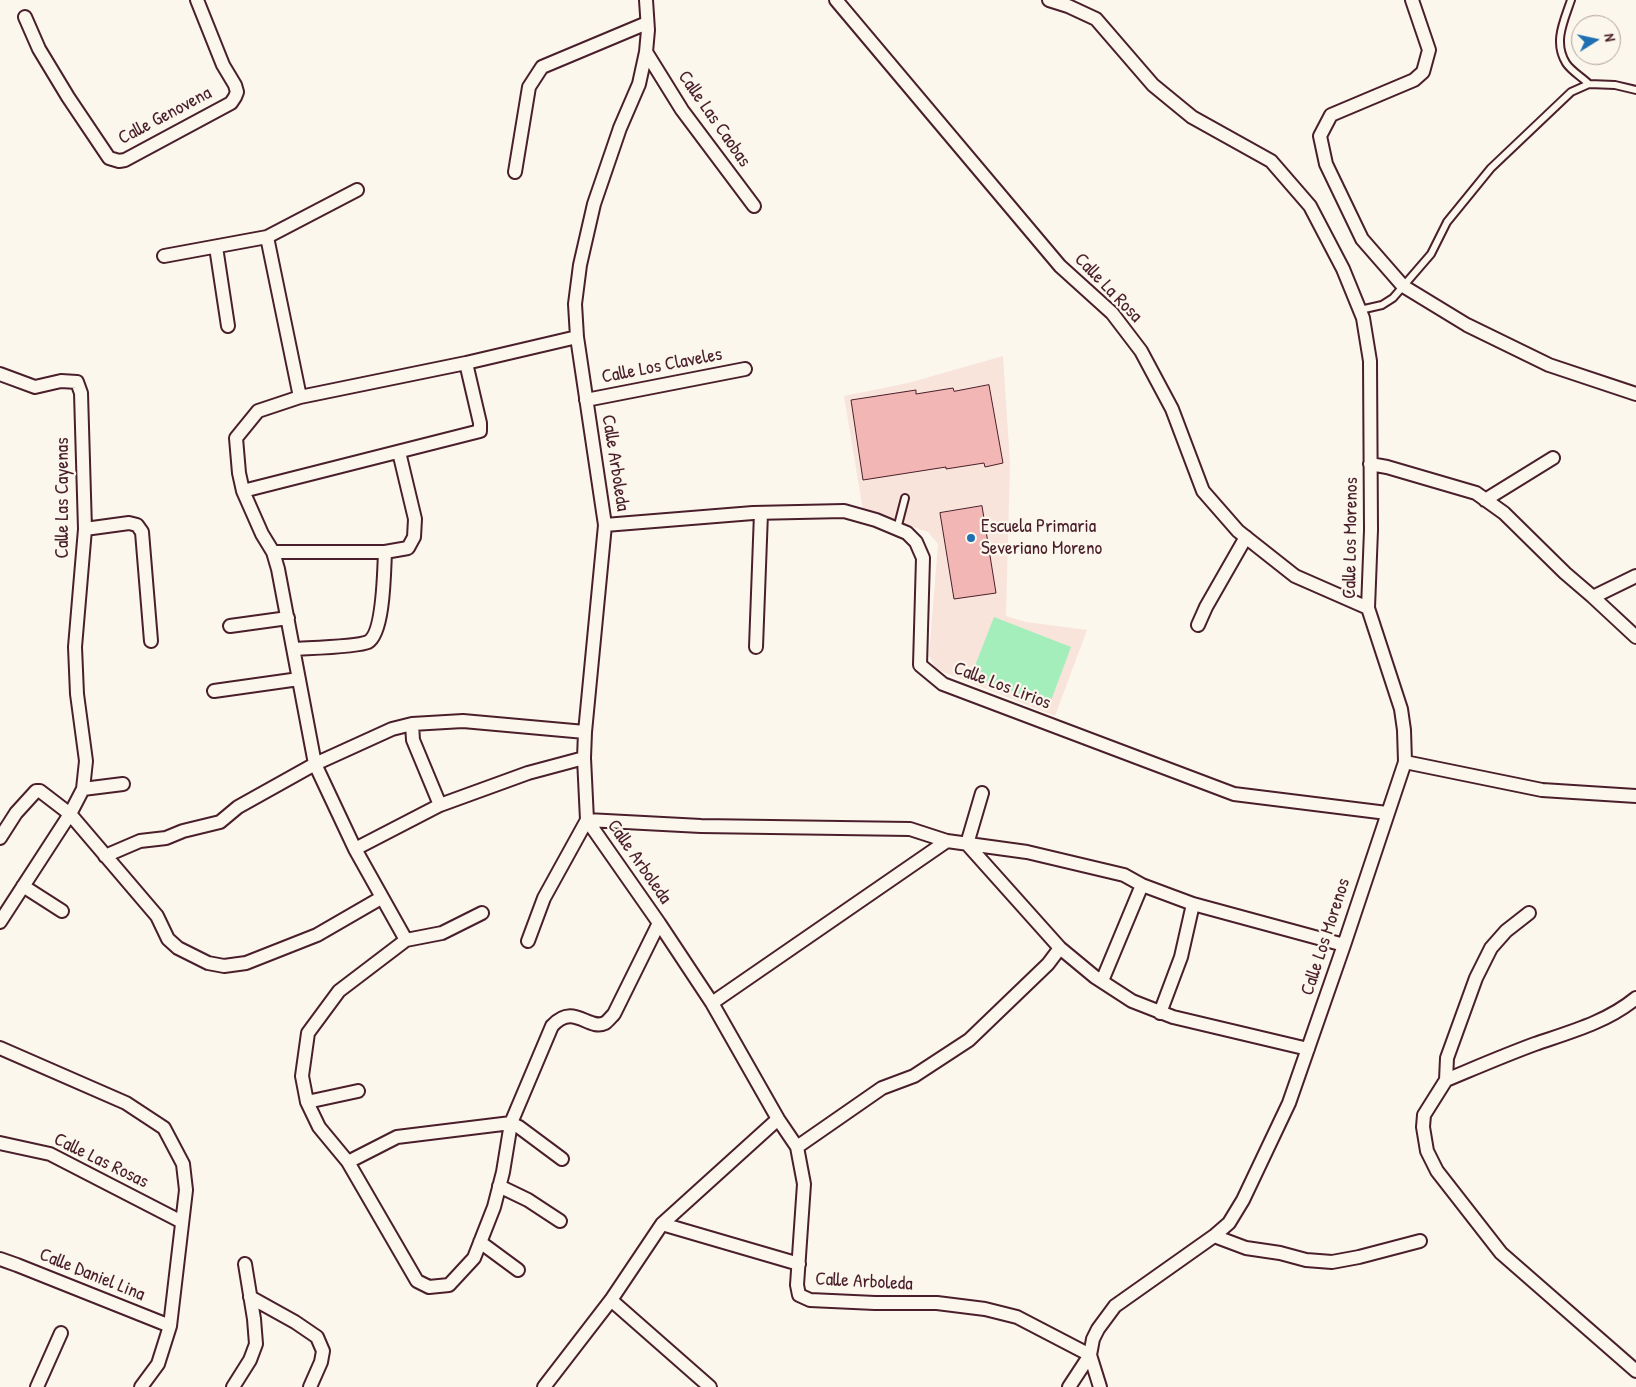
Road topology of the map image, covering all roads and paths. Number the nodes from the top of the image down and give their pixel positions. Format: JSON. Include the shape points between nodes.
{"nodes":[{"id":1,"x":197,"y":0,"type":"edge"},
{"id":2,"x":646,"y":0,"type":"edge"},
{"id":3,"x":836,"y":0,"type":"edge"},
{"id":4,"x":1048,"y":0,"type":"edge"},
{"id":5,"x":1412,"y":0,"type":"edge"},
{"id":6,"x":1571,"y":0,"type":"edge"},
{"id":7,"x":25,"y":17,"type":"dead end"},
{"id":8,"x":647,"y":23,"type":"junction"},
{"id":9,"x":646,"y":52,"type":"junction"},
{"id":10,"x":1589,"y":84,"type":"junction"},
{"id":11,"x":1636,"y":90,"type":"edge"},
{"id":12,"x":515,"y":172,"type":"dead end"},
{"id":13,"x":357,"y":190,"type":"dead end"},
{"id":14,"x":754,"y":206,"type":"dead end"},
{"id":15,"x":267,"y":238,"type":"junction"},
{"id":16,"x":216,"y":247,"type":"junction"},
{"id":17,"x":164,"y":256,"type":"dead end"},
{"id":18,"x":1403,"y":286,"type":"junction"},
{"id":19,"x":1360,"y":310,"type":"junction"},
{"id":20,"x":228,"y":326,"type":"dead end"},
{"id":21,"x":577,"y":337,"type":"junction"},
{"id":22,"x":466,"y":363,"type":"junction"},
{"id":23,"x":745,"y":369,"type":"dead end"},
{"id":24,"x":0,"y":374,"type":"edge"},
{"id":25,"x":1636,"y":394,"type":"edge"},
{"id":26,"x":300,"y":398,"type":"junction"},
{"id":27,"x":586,"y":400,"type":"junction"},
{"id":28,"x":399,"y":452,"type":"junction"},
{"id":29,"x":1553,"y":458,"type":"dead end"},
{"id":30,"x":1370,"y":464,"type":"junction"},
{"id":31,"x":244,"y":490,"type":"junction"},
{"id":32,"x":905,"y":498,"type":"dead end"},
{"id":33,"x":1485,"y":500,"type":"junction"},
{"id":34,"x":761,"y":513,"type":"junction"},
{"id":35,"x":605,"y":525,"type":"junction"},
{"id":36,"x":85,"y":529,"type":"junction"},
{"id":37,"x":897,"y":529,"type":"junction"},
{"id":38,"x":1246,"y":537,"type":"junction"},
{"id":39,"x":273,"y":552,"type":"junction"},
{"id":40,"x":385,"y":552,"type":"junction"},
{"id":41,"x":1636,"y":576,"type":"edge"},
{"id":42,"x":1593,"y":597,"type":"junction"},
{"id":43,"x":1368,"y":608,"type":"junction"},
{"id":44,"x":288,"y":618,"type":"junction"},
{"id":45,"x":1198,"y":625,"type":"dead end"},
{"id":46,"x":230,"y":626,"type":"dead end"},
{"id":47,"x":1636,"y":637,"type":"edge"},
{"id":48,"x":151,"y":642,"type":"dead end"},
{"id":49,"x":756,"y":647,"type":"dead end"},
{"id":50,"x":294,"y":649,"type":"junction"},
{"id":51,"x":299,"y":679,"type":"junction"},
{"id":52,"x":214,"y":691,"type":"dead end"},
{"id":53,"x":412,"y":724,"type":"junction"},
{"id":54,"x":584,"y":732,"type":"junction"},
{"id":55,"x":584,"y":758,"type":"junction"},
{"id":56,"x":1405,"y":762,"type":"junction"},
{"id":57,"x":315,"y":764,"type":"junction"},
{"id":58,"x":123,"y":784,"type":"dead end"},
{"id":59,"x":83,"y":789,"type":"junction"},
{"id":60,"x":982,"y":793,"type":"dead end"},
{"id":61,"x":1636,"y":796,"type":"edge"},
{"id":62,"x":440,"y":805,"type":"junction"},
{"id":63,"x":1387,"y":813,"type":"junction"},
{"id":64,"x":70,"y":814,"type":"junction"},
{"id":65,"x":587,"y":820,"type":"junction"},
{"id":66,"x":0,"y":838,"type":"edge"},
{"id":67,"x":947,"y":841,"type":"junction"},
{"id":68,"x":967,"y":844,"type":"junction"},
{"id":69,"x":355,"y":849,"type":"junction"},
{"id":70,"x":105,"y":856,"type":"junction"},
{"id":71,"x":1142,"y":885,"type":"junction"},
{"id":72,"x":24,"y":886,"type":"junction"},
{"id":73,"x":381,"y":898,"type":"junction"},
{"id":74,"x":1193,"y":904,"type":"junction"},
{"id":75,"x":62,"y":911,"type":"dead end"},
{"id":76,"x":482,"y":913,"type":"dead end"},
{"id":77,"x":1529,"y":913,"type":"dead end"},
{"id":78,"x":0,"y":922,"type":"edge"},
{"id":79,"x":659,"y":923,"type":"junction"},
{"id":80,"x":406,"y":940,"type":"junction"},
{"id":81,"x":528,"y":941,"type":"dead end"},
{"id":82,"x":1344,"y":945,"type":"junction"},
{"id":83,"x":1060,"y":948,"type":"junction"},
{"id":84,"x":1102,"y":981,"type":"junction"},
{"id":85,"x":1636,"y":998,"type":"edge"},
{"id":86,"x":712,"y":1003,"type":"junction"},
{"id":87,"x":1160,"y":1012,"type":"junction"},
{"id":88,"x":0,"y":1048,"type":"edge"},
{"id":89,"x":1308,"y":1049,"type":"junction"},
{"id":90,"x":1446,"y":1080,"type":"junction"},
{"id":91,"x":358,"y":1091,"type":"dead end"},
{"id":92,"x":308,"y":1102,"type":"junction"},
{"id":93,"x":778,"y":1119,"type":"junction"},
{"id":94,"x":511,"y":1122,"type":"junction"},
{"id":95,"x":0,"y":1143,"type":"edge"},
{"id":96,"x":797,"y":1147,"type":"junction"},
{"id":97,"x":562,"y":1159,"type":"dead end"},
{"id":98,"x":348,"y":1162,"type":"junction"},
{"id":99,"x":499,"y":1186,"type":"junction"},
{"id":100,"x":560,"y":1220,"type":"dead end"},
{"id":101,"x":182,"y":1222,"type":"junction"},
{"id":102,"x":662,"y":1224,"type":"junction"},
{"id":103,"x":1214,"y":1236,"type":"junction"},
{"id":104,"x":1420,"y":1241,"type":"dead end"},
{"id":105,"x":480,"y":1242,"type":"junction"},
{"id":106,"x":0,"y":1260,"type":"edge"},
{"id":107,"x":245,"y":1264,"type":"dead end"},
{"id":108,"x":799,"y":1264,"type":"junction"},
{"id":109,"x":518,"y":1270,"type":"dead end"},
{"id":110,"x":250,"y":1297,"type":"junction"},
{"id":111,"x":611,"y":1300,"type":"junction"},
{"id":112,"x":170,"y":1326,"type":"junction"},
{"id":113,"x":61,"y":1333,"type":"dead end"},
{"id":114,"x":1090,"y":1355,"type":"junction"},
{"id":115,"x":1636,"y":1371,"type":"edge"},
{"id":116,"x":37,"y":1387,"type":"edge"},
{"id":117,"x":141,"y":1387,"type":"edge"},
{"id":118,"x":233,"y":1387,"type":"edge"},
{"id":119,"x":310,"y":1387,"type":"edge"},
{"id":120,"x":544,"y":1387,"type":"edge"},
{"id":121,"x":710,"y":1387,"type":"edge"},
{"id":122,"x":1069,"y":1387,"type":"edge"},
{"id":123,"x":1100,"y":1387,"type":"edge"}],
"edges":[{"from":1,"to":7,"type":"street","name":"Calle Genovena","via":[[235,85],[235,97],[186,128],[119,161],[109,158],[68,97],[39,49]]},
{"from":2,"to":8,"type":"street","name":"Calle Arboleda"},
{"from":3,"to":38,"type":"street","name":"Calle La Rosa","via":[[1060,266],[1112,313],[1141,351],[1172,409],[1203,491]]},
{"from":4,"to":19,"type":"street","name":"Calle Los Morenos","via":[[1096,19],[1153,84],[1192,117],[1271,161],[1310,206]]},
{"from":5,"to":18,"type":"street","via":[[1429,50],[1423,72],[1414,80],[1331,115],[1320,136],[1326,164],[1362,239]]},
{"from":6,"to":10,"type":"lane","via":[[1559,48],[1567,64]]},
{"from":8,"to":9,"type":"street","name":"Calle Arboleda"},
{"from":8,"to":12,"type":"street","via":[[542,67],[529,87]]},
{"from":9,"to":14,"type":"street","name":"Calle Las Caobas","via":[[682,110]]},
{"from":9,"to":21,"type":"street","name":"Calle Arboleda","via":[[639,84],[620,128],[592,213],[580,265]]},
{"from":10,"to":11,"type":"lane"},
{"from":10,"to":18,"type":"lane","via":[[1571,92],[1491,168],[1447,222],[1431,254]]},
{"from":13,"to":15,"type":"street"},
{"from":15,"to":16,"type":"street"},
{"from":15,"to":26,"type":"street"},
{"from":16,"to":17,"type":"street"},
{"from":16,"to":20,"type":"street"},
{"from":18,"to":19,"type":"lane","via":[[1394,298],[1382,305]]},
{"from":18,"to":25,"type":"street","via":[[1467,325],[1549,365]]},
{"from":19,"to":30,"type":"street","name":"Calle Los Morenos","via":[[1370,361]]},
{"from":21,"to":22,"type":"street"},
{"from":21,"to":27,"type":"street","name":"Calle Arboleda"},
{"from":22,"to":26,"type":"street"},
{"from":22,"to":28,"type":"street","via":[[480,431]]},
{"from":23,"to":27,"type":"street","name":"Calle Los Claveles"},
{"from":24,"to":36,"type":"street","name":"Calle Las Cayenas","via":[[35,387],[61,381],[77,382],[82,402]]},
{"from":26,"to":31,"type":"street","via":[[258,412],[236,438]]},
{"from":27,"to":35,"type":"street","name":"Calle Arboleda"},
{"from":28,"to":31,"type":"street"},
{"from":28,"to":40,"type":"street","via":[[415,519],[414,537],[408,548]]},
{"from":29,"to":33,"type":"street"},
{"from":30,"to":33,"type":"street","via":[[1476,493]]},
{"from":30,"to":43,"type":"street","name":"Calle Los Morenos"},
{"from":31,"to":39,"type":"street"},
{"from":32,"to":37,"type":"lane"},
{"from":33,"to":42,"type":"street","via":[[1504,513]]},
{"from":34,"to":35,"type":"street","name":"Calle Los Lirios"},
{"from":34,"to":37,"type":"street","name":"Calle Los Lirios","via":[[844,511]]},
{"from":34,"to":49,"type":"street"},
{"from":35,"to":54,"type":"street","name":"Calle Arboleda"},
{"from":36,"to":48,"type":"street","via":[[138,525],[142,532]]},
{"from":36,"to":59,"type":"street","name":"Calle Las Cayenas","via":[[76,646],[77,694],[86,761]]},
{"from":37,"to":63,"type":"street","name":"Calle Los Lirios","via":[[916,542],[923,558],[920,665],[942,684],[1234,794]]},
{"from":38,"to":43,"type":"street","name":"Calle La Rosa","via":[[1295,576]]},
{"from":38,"to":45,"type":"street"},
{"from":39,"to":40,"type":"street"},
{"from":39,"to":44,"type":"street"},
{"from":40,"to":50,"type":"street","via":[[380,617],[375,634],[368,642]]},
{"from":41,"to":42,"type":"street"},
{"from":42,"to":47,"type":"street"},
{"from":43,"to":56,"type":"street","name":"Calle Los Morenos","via":[[1401,709]]},
{"from":44,"to":46,"type":"street"},
{"from":44,"to":50,"type":"street"},
{"from":50,"to":51,"type":"street"},
{"from":51,"to":52,"type":"street"},
{"from":51,"to":57,"type":"street"},
{"from":53,"to":54,"type":"street","via":[[463,721]]},
{"from":53,"to":57,"type":"street","via":[[392,729]]},
{"from":53,"to":62,"type":"street","via":[[413,740]]},
{"from":54,"to":55,"type":"street","name":"Calle Arboleda"},
{"from":55,"to":62,"type":"street","via":[[528,773]]},
{"from":55,"to":65,"type":"street","name":"Calle Arboleda"},
{"from":56,"to":61,"type":"street","via":[[1542,790]]},
{"from":56,"to":63,"type":"street","name":"Calle Los Morenos"},
{"from":57,"to":69,"type":"street"},
{"from":57,"to":70,"type":"street","via":[[238,807],[220,822],[166,838],[140,841]]},
{"from":58,"to":59,"type":"street"},
{"from":59,"to":64,"type":"street"},
{"from":60,"to":68,"type":"street"},
{"from":62,"to":69,"type":"street"},
{"from":63,"to":82,"type":"street","name":"Calle Los Morenos"},
{"from":64,"to":66,"type":"street","via":[[36,791],[16,812]]},
{"from":64,"to":70,"type":"street"},
{"from":64,"to":72,"type":"street"},
{"from":65,"to":67,"type":"street","via":[[702,826],[910,829]]},
{"from":65,"to":79,"type":"street","name":"Calle Arboleda"},
{"from":65,"to":81,"type":"street","via":[[544,898]]},
{"from":67,"to":68,"type":"street"},
{"from":67,"to":86,"type":"street"},
{"from":68,"to":71,"type":"street","via":[[1027,852],[1124,875]]},
{"from":68,"to":83,"type":"street"},
{"from":69,"to":73,"type":"street"},
{"from":70,"to":73,"type":"street","via":[[157,916],[168,939],[178,948],[208,963],[224,966],[246,963],[317,935]]},
{"from":71,"to":74,"type":"street"},
{"from":71,"to":84,"type":"street"},
{"from":72,"to":75,"type":"street"},
{"from":72,"to":78,"type":"street"},
{"from":73,"to":80,"type":"street"},
{"from":74,"to":82,"type":"street"},
{"from":74,"to":87,"type":"street","via":[[1181,957]]},
{"from":76,"to":80,"type":"street","via":[[442,933]]},
{"from":77,"to":90,"type":"street","via":[[1491,948],[1476,978],[1447,1058]]},
{"from":79,"to":86,"type":"street","name":"Calle Arboleda"},
{"from":79,"to":94,"type":"street","via":[[614,1014],[606,1022],[598,1024],[570,1016],[559,1018],[552,1026]]},
{"from":80,"to":92,"type":"street","via":[[339,991],[308,1033],[302,1076]]},
{"from":82,"to":89,"type":"street","name":"Calle Los Morenos"},
{"from":83,"to":84,"type":"street"},
{"from":83,"to":96,"type":"street","via":[[1048,964],[969,1040],[914,1076],[882,1088]]},
{"from":84,"to":87,"type":"street","via":[[1132,1001]]},
{"from":85,"to":90,"type":"street","via":[[1584,1028]]},
{"from":86,"to":93,"type":"street","name":"Calle Arboleda"},
{"from":87,"to":89,"type":"street"},
{"from":88,"to":101,"type":"street","via":[[126,1103],[164,1128],[183,1164],[186,1190]]},
{"from":89,"to":103,"type":"street","name":"Calle Los Morenos","via":[[1289,1103],[1243,1200],[1229,1223]]},
{"from":90,"to":115,"type":"street","via":[[1424,1115],[1427,1151],[1437,1171],[1501,1253]]},
{"from":91,"to":92,"type":"street"},
{"from":92,"to":98,"type":"street","via":[[319,1127]]},
{"from":93,"to":96,"type":"street","name":"Calle Arboleda"},
{"from":93,"to":102,"type":"street"},
{"from":94,"to":97,"type":"street"},
{"from":94,"to":98,"type":"street","via":[[397,1137]]},
{"from":94,"to":99,"type":"street"},
{"from":95,"to":101,"type":"street","name":"Calle Las Rosas","via":[[50,1154]]},
{"from":96,"to":108,"type":"street","name":"Calle Arboleda","via":[[804,1184]]},
{"from":98,"to":105,"type":"street","via":[[417,1281],[429,1287],[449,1285],[474,1258]]},
{"from":99,"to":100,"type":"street"},
{"from":99,"to":105,"type":"street"},
{"from":101,"to":112,"type":"street"},
{"from":102,"to":108,"type":"street"},
{"from":102,"to":111,"type":"street"},
{"from":103,"to":104,"type":"street","via":[[1246,1248],[1332,1262]]},
{"from":103,"to":114,"type":"street","name":"Calle Los Morenos","via":[[1115,1306],[1095,1334]]},
{"from":105,"to":109,"type":"street"},
{"from":106,"to":112,"type":"street","name":"Calle Daniel Lina"},
{"from":107,"to":110,"type":"street"},
{"from":108,"to":114,"type":"street","name":"Calle Arboleda","via":[[796,1284],[799,1295],[810,1300],[937,1303],[985,1309],[1017,1317]]},
{"from":110,"to":118,"type":"street","via":[[256,1344]]},
{"from":110,"to":119,"type":"street","via":[[317,1337],[323,1351]]},
{"from":111,"to":120,"type":"street"},
{"from":111,"to":121,"type":"street"},
{"from":112,"to":117,"type":"street","via":[[158,1364]]},
{"from":113,"to":116,"type":"street"},
{"from":114,"to":122,"type":"street","name":"Calle Los Morenos"},
{"from":114,"to":123,"type":"street"}]}
